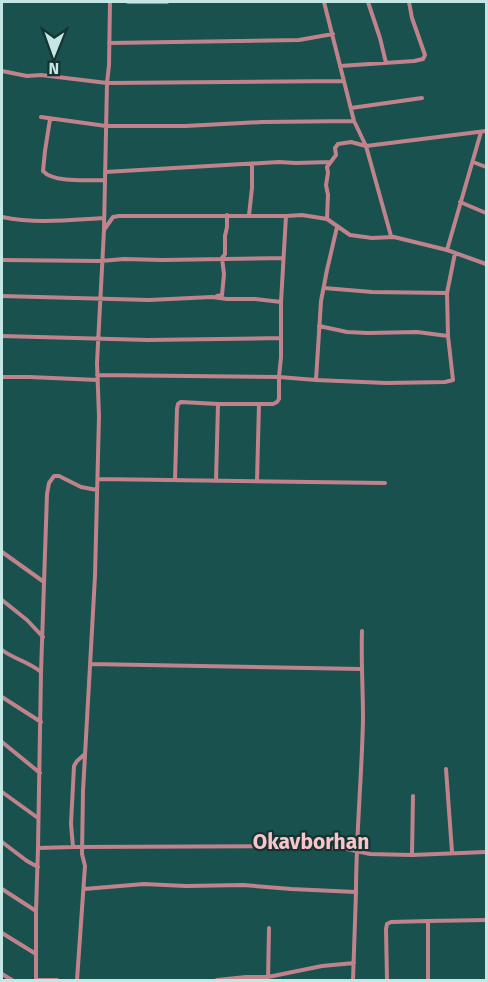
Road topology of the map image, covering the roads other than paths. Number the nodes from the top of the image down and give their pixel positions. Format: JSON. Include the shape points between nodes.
{"nodes":[{"id":1,"x":110,"y":2,"type":"edge"},
{"id":2,"x":128,"y":2,"type":"edge"},
{"id":3,"x":167,"y":2,"type":"edge"},
{"id":4,"x":324,"y":2,"type":"edge"},
{"id":5,"x":368,"y":2,"type":"edge"},
{"id":6,"x":409,"y":2,"type":"edge"},
{"id":7,"x":333,"y":34,"type":"junction"},
{"id":8,"x":109,"y":43,"type":"junction"},
{"id":9,"x":386,"y":63,"type":"junction"},
{"id":10,"x":340,"y":66,"type":"junction"},
{"id":11,"x":2,"y":71,"type":"edge"},
{"id":12,"x":344,"y":81,"type":"junction"},
{"id":13,"x":107,"y":83,"type":"junction"},
{"id":14,"x":422,"y":98,"type":"dead end"},
{"id":15,"x":351,"y":108,"type":"junction"},
{"id":16,"x":41,"y":117,"type":"dead end"},
{"id":17,"x":50,"y":119,"type":"junction"},
{"id":18,"x":354,"y":121,"type":"junction"},
{"id":19,"x":106,"y":126,"type":"junction"},
{"id":20,"x":486,"y":131,"type":"edge"},
{"id":21,"x":481,"y":132,"type":"junction"},
{"id":22,"x":366,"y":146,"type":"junction"},
{"id":23,"x":330,"y":162,"type":"junction"},
{"id":24,"x":472,"y":162,"type":"junction"},
{"id":25,"x":252,"y":164,"type":"junction"},
{"id":26,"x":486,"y":168,"type":"edge"},
{"id":27,"x":105,"y":172,"type":"junction"},
{"id":28,"x":104,"y":180,"type":"junction"},
{"id":29,"x":460,"y":202,"type":"junction"},
{"id":30,"x":103,"y":210,"type":"junction"},
{"id":31,"x":486,"y":213,"type":"edge"},
{"id":32,"x":227,"y":215,"type":"junction"},
{"id":33,"x":249,"y":215,"type":"junction"},
{"id":34,"x":286,"y":216,"type":"junction"},
{"id":35,"x":2,"y":217,"type":"edge"},
{"id":36,"x":112,"y":217,"type":"junction"},
{"id":37,"x":104,"y":218,"type":"junction"},
{"id":38,"x":327,"y":219,"type":"junction"},
{"id":39,"x":337,"y":227,"type":"junction"},
{"id":40,"x":104,"y":230,"type":"junction"},
{"id":41,"x":391,"y":237,"type":"junction"},
{"id":42,"x":447,"y":250,"type":"junction"},
{"id":43,"x":455,"y":253,"type":"junction"},
{"id":44,"x":222,"y":258,"type":"junction"},
{"id":45,"x":283,"y":258,"type":"junction"},
{"id":46,"x":2,"y":260,"type":"edge"},
{"id":47,"x":101,"y":261,"type":"junction"},
{"id":48,"x":486,"y":264,"type":"edge"},
{"id":49,"x":324,"y":288,"type":"junction"},
{"id":50,"x":447,"y":293,"type":"junction"},
{"id":51,"x":2,"y":296,"type":"edge"},
{"id":52,"x":101,"y":298,"type":"junction"},
{"id":53,"x":157,"y":298,"type":"dead end"},
{"id":54,"x":281,"y":302,"type":"junction"},
{"id":55,"x":319,"y":326,"type":"junction"},
{"id":56,"x":2,"y":336,"type":"edge"},
{"id":57,"x":448,"y":336,"type":"junction"},
{"id":58,"x":281,"y":338,"type":"junction"},
{"id":59,"x":99,"y":339,"type":"junction"},
{"id":60,"x":2,"y":377,"type":"edge"},
{"id":61,"x":279,"y":377,"type":"junction"},
{"id":62,"x":98,"y":378,"type":"junction"},
{"id":63,"x":316,"y":381,"type":"junction"},
{"id":64,"x":259,"y":404,"type":"junction"},
{"id":65,"x":218,"y":405,"type":"junction"},
{"id":66,"x":98,"y":479,"type":"junction"},
{"id":67,"x":175,"y":480,"type":"junction"},
{"id":68,"x":216,"y":481,"type":"junction"},
{"id":69,"x":257,"y":481,"type":"junction"},
{"id":70,"x":385,"y":483,"type":"dead end"},
{"id":71,"x":97,"y":490,"type":"junction"},
{"id":72,"x":2,"y":552,"type":"edge"},
{"id":73,"x":45,"y":583,"type":"junction"},
{"id":74,"x":2,"y":600,"type":"edge"},
{"id":75,"x":362,"y":631,"type":"dead end"},
{"id":76,"x":43,"y":637,"type":"junction"},
{"id":77,"x":2,"y":650,"type":"edge"},
{"id":78,"x":90,"y":664,"type":"junction"},
{"id":79,"x":361,"y":669,"type":"junction"},
{"id":80,"x":41,"y":672,"type":"junction"},
{"id":81,"x":2,"y":697,"type":"edge"},
{"id":82,"x":41,"y":722,"type":"junction"},
{"id":83,"x":2,"y":741,"type":"edge"},
{"id":84,"x":85,"y":754,"type":"junction"},
{"id":85,"x":446,"y":769,"type":"dead end"},
{"id":86,"x":40,"y":773,"type":"junction"},
{"id":87,"x":2,"y":792,"type":"edge"},
{"id":88,"x":413,"y":796,"type":"dead end"},
{"id":89,"x":39,"y":819,"type":"junction"},
{"id":90,"x":2,"y":842,"type":"edge"},
{"id":91,"x":74,"y":847,"type":"junction"},
{"id":92,"x":81,"y":847,"type":"junction"},
{"id":93,"x":38,"y":848,"type":"junction"},
{"id":94,"x":356,"y":850,"type":"junction"},
{"id":95,"x":452,"y":852,"type":"junction"},
{"id":96,"x":486,"y":852,"type":"edge"},
{"id":97,"x":412,"y":855,"type":"junction"},
{"id":98,"x":38,"y":867,"type":"junction"},
{"id":99,"x":2,"y":889,"type":"edge"},
{"id":100,"x":84,"y":889,"type":"junction"},
{"id":101,"x":356,"y":892,"type":"junction"},
{"id":102,"x":36,"y":910,"type":"junction"},
{"id":103,"x":486,"y":920,"type":"edge"},
{"id":104,"x":428,"y":921,"type":"junction"},
{"id":105,"x":269,"y":928,"type":"dead end"},
{"id":106,"x":2,"y":933,"type":"edge"},
{"id":107,"x":36,"y":954,"type":"junction"},
{"id":108,"x":354,"y":963,"type":"junction"},
{"id":109,"x":2,"y":974,"type":"edge"},
{"id":110,"x":268,"y":979,"type":"edge"},
{"id":111,"x":36,"y":980,"type":"edge"},
{"id":112,"x":12,"y":981,"type":"edge"},
{"id":113,"x":57,"y":981,"type":"edge"},
{"id":114,"x":77,"y":981,"type":"edge"},
{"id":115,"x":217,"y":981,"type":"edge"},
{"id":116,"x":353,"y":981,"type":"edge"},
{"id":117,"x":387,"y":981,"type":"edge"},
{"id":118,"x":428,"y":981,"type":"edge"}],
"edges":[{"from":1,"to":8,"type":"street"},
{"from":2,"to":3,"type":"street"},
{"from":4,"to":7,"type":"street"},
{"from":5,"to":9,"type":"street"},
{"from":6,"to":9,"type":"street","via":[[425,55],[414,61]]},
{"from":7,"to":8,"type":"street","via":[[299,40]]},
{"from":7,"to":10,"type":"street"},
{"from":8,"to":13,"type":"street"},
{"from":9,"to":10,"type":"street"},
{"from":10,"to":12,"type":"street"},
{"from":11,"to":13,"type":"street"},
{"from":12,"to":13,"type":"street"},
{"from":12,"to":15,"type":"street"},
{"from":13,"to":19,"type":"street"},
{"from":14,"to":15,"type":"street"},
{"from":15,"to":18,"type":"street"},
{"from":16,"to":17,"type":"street"},
{"from":17,"to":19,"type":"street"},
{"from":17,"to":28,"type":"street","via":[[43,171],[46,175]]},
{"from":18,"to":19,"type":"street"},
{"from":18,"to":22,"type":"street"},
{"from":19,"to":27,"type":"street"},
{"from":20,"to":21,"type":"street"},
{"from":21,"to":22,"type":"street"},
{"from":21,"to":24,"type":"street"},
{"from":22,"to":23,"type":"street","via":[[338,144]]},
{"from":22,"to":41,"type":"street"},
{"from":23,"to":25,"type":"street"},
{"from":23,"to":38,"type":"street"},
{"from":24,"to":26,"type":"street"},
{"from":24,"to":29,"type":"street"},
{"from":25,"to":27,"type":"street"},
{"from":25,"to":33,"type":"street"},
{"from":27,"to":28,"type":"street"},
{"from":28,"to":30,"type":"street"},
{"from":29,"to":31,"type":"street"},
{"from":29,"to":42,"type":"street"},
{"from":30,"to":36,"type":"street"},
{"from":30,"to":37,"type":"street"},
{"from":32,"to":33,"type":"street"},
{"from":32,"to":36,"type":"street"},
{"from":32,"to":44,"type":"street"},
{"from":33,"to":34,"type":"street"},
{"from":34,"to":38,"type":"street","via":[[302,214]]},
{"from":34,"to":45,"type":"street"},
{"from":35,"to":37,"type":"street","via":[[38,221]]},
{"from":36,"to":40,"type":"street"},
{"from":37,"to":40,"type":"street"},
{"from":38,"to":39,"type":"street"},
{"from":39,"to":41,"type":"street","via":[[350,235]]},
{"from":39,"to":49,"type":"street"},
{"from":40,"to":47,"type":"street"},
{"from":41,"to":42,"type":"street"},
{"from":42,"to":43,"type":"street"},
{"from":43,"to":48,"type":"street"},
{"from":43,"to":50,"type":"street"},
{"from":44,"to":45,"type":"street"},
{"from":44,"to":47,"type":"street"},
{"from":44,"to":53,"type":"street","via":[[222,295]]},
{"from":45,"to":54,"type":"street"},
{"from":46,"to":47,"type":"street"},
{"from":47,"to":52,"type":"street"},
{"from":49,"to":50,"type":"street"},
{"from":49,"to":55,"type":"street"},
{"from":50,"to":57,"type":"street"},
{"from":51,"to":52,"type":"street"},
{"from":52,"to":54,"type":"street","via":[[212,297]]},
{"from":52,"to":59,"type":"street"},
{"from":54,"to":58,"type":"street"},
{"from":55,"to":57,"type":"street","via":[[347,332]]},
{"from":55,"to":63,"type":"street"},
{"from":56,"to":59,"type":"street"},
{"from":57,"to":63,"type":"street","via":[[453,380]]},
{"from":58,"to":59,"type":"street"},
{"from":58,"to":61,"type":"street"},
{"from":59,"to":62,"type":"street"},
{"from":60,"to":62,"type":"street"},
{"from":61,"to":62,"type":"street"},
{"from":61,"to":63,"type":"street"},
{"from":61,"to":64,"type":"street","via":[[277,402]]},
{"from":62,"to":66,"type":"street"},
{"from":64,"to":65,"type":"street"},
{"from":64,"to":69,"type":"street"},
{"from":65,"to":67,"type":"street","via":[[178,404]]},
{"from":65,"to":68,"type":"street"},
{"from":66,"to":67,"type":"street"},
{"from":66,"to":71,"type":"street"},
{"from":67,"to":68,"type":"street"},
{"from":68,"to":69,"type":"street"},
{"from":69,"to":70,"type":"street"},
{"from":71,"to":73,"type":"street","via":[[59,476],[49,483]]},
{"from":71,"to":78,"type":"street"},
{"from":72,"to":73,"type":"street"},
{"from":73,"to":76,"type":"street"},
{"from":74,"to":76,"type":"street"},
{"from":75,"to":79,"type":"street"},
{"from":76,"to":80,"type":"street"},
{"from":77,"to":80,"type":"street"},
{"from":78,"to":79,"type":"street"},
{"from":78,"to":84,"type":"street"},
{"from":79,"to":94,"type":"street","via":[[363,717]]},
{"from":80,"to":82,"type":"street"},
{"from":81,"to":82,"type":"street"},
{"from":82,"to":86,"type":"street"},
{"from":83,"to":86,"type":"street"},
{"from":84,"to":91,"type":"street","via":[[74,766]]},
{"from":84,"to":92,"type":"street"},
{"from":85,"to":95,"type":"street"},
{"from":86,"to":89,"type":"street"},
{"from":87,"to":89,"type":"street"},
{"from":88,"to":97,"type":"street"},
{"from":89,"to":93,"type":"street"},
{"from":90,"to":98,"type":"street"},
{"from":91,"to":92,"type":"street"},
{"from":91,"to":93,"type":"street"},
{"from":92,"to":94,"type":"street","via":[[300,846]]},
{"from":92,"to":100,"type":"street"},
{"from":93,"to":98,"type":"street"},
{"from":94,"to":97,"type":"street"},
{"from":94,"to":101,"type":"street"},
{"from":95,"to":96,"type":"street"},
{"from":95,"to":97,"type":"street"},
{"from":98,"to":102,"type":"street"},
{"from":99,"to":102,"type":"street"},
{"from":100,"to":101,"type":"street","via":[[144,884],[243,885]]},
{"from":100,"to":114,"type":"street"},
{"from":101,"to":108,"type":"street"},
{"from":102,"to":107,"type":"street"},
{"from":103,"to":104,"type":"street"},
{"from":104,"to":117,"type":"street","via":[[387,924]]},
{"from":104,"to":118,"type":"street"},
{"from":105,"to":110,"type":"street"},
{"from":106,"to":107,"type":"street"},
{"from":107,"to":111,"type":"street"},
{"from":108,"to":110,"type":"street","via":[[310,968]]},
{"from":108,"to":116,"type":"street"},
{"from":109,"to":112,"type":"street"},
{"from":110,"to":115,"type":"street"},
{"from":111,"to":113,"type":"street"}]}
